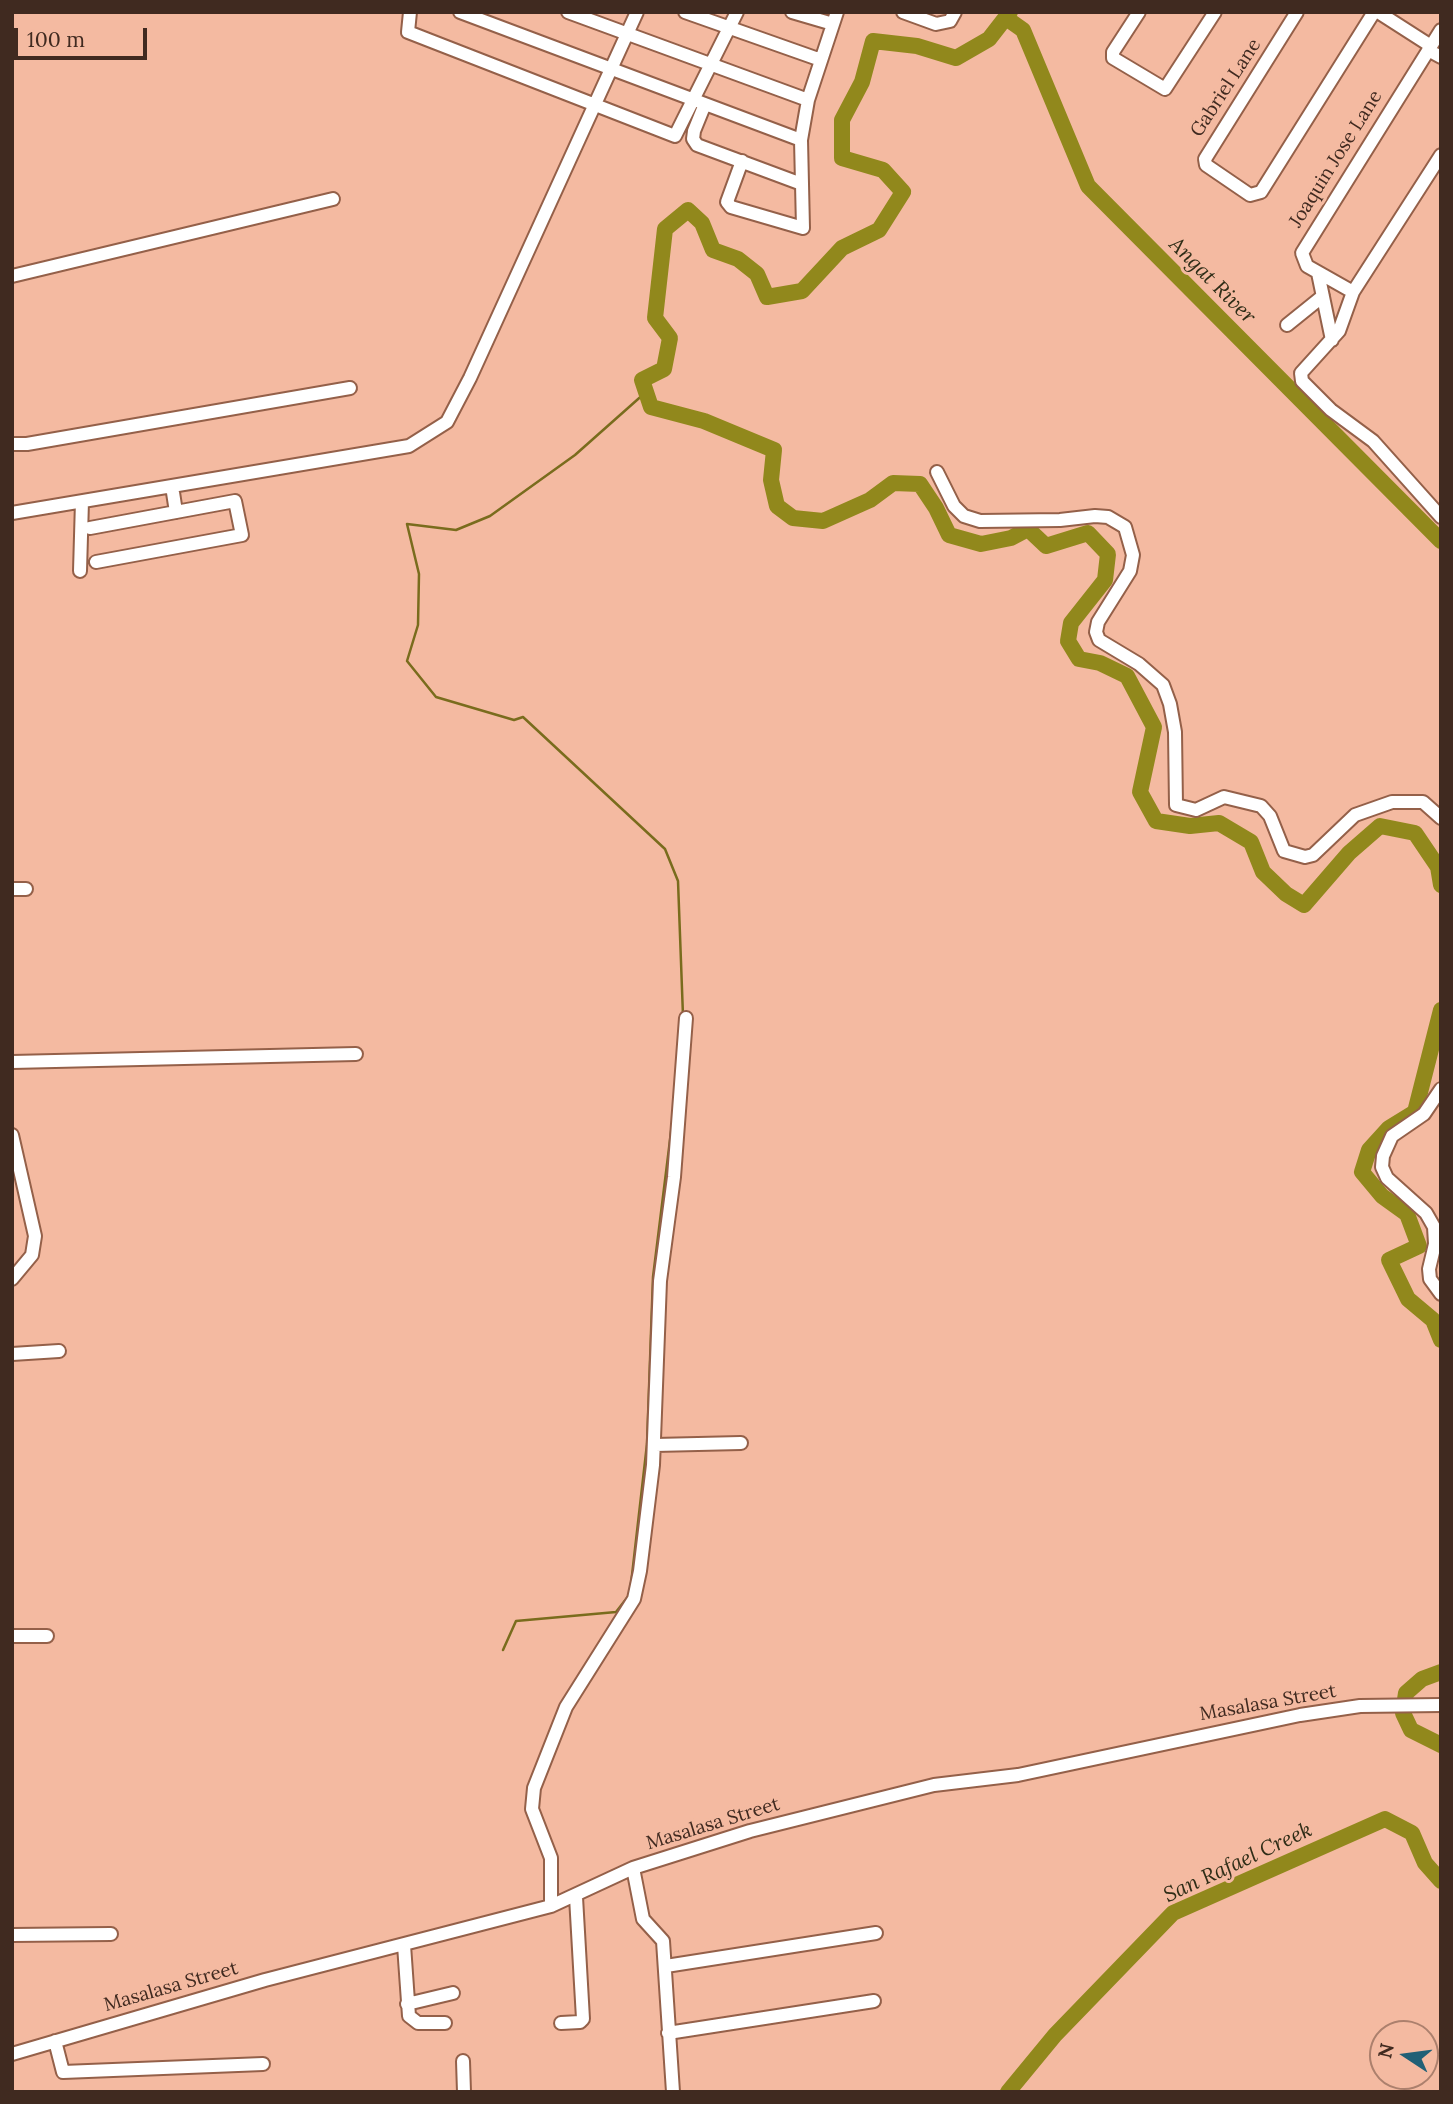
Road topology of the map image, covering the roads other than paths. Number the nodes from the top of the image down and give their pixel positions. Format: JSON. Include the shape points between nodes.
{"nodes":[{"id":1,"x":410,"y":12,"type":"edge"},
{"id":2,"x":460,"y":12,"type":"edge"},
{"id":3,"x":568,"y":12,"type":"edge"},
{"id":4,"x":637,"y":12,"type":"edge"},
{"id":5,"x":685,"y":12,"type":"edge"},
{"id":6,"x":737,"y":12,"type":"edge"},
{"id":7,"x":792,"y":12,"type":"edge"},
{"id":8,"x":903,"y":12,"type":"edge"},
{"id":9,"x":954,"y":12,"type":"edge"},
{"id":10,"x":1139,"y":12,"type":"edge"},
{"id":11,"x":1215,"y":12,"type":"edge"},
{"id":12,"x":1297,"y":12,"type":"edge"},
{"id":13,"x":1376,"y":12,"type":"edge"},
{"id":14,"x":835,"y":18,"type":"edge"},
{"id":15,"x":729,"y":28,"type":"junction"},
{"id":16,"x":1441,"y":30,"type":"edge"},
{"id":17,"x":627,"y":34,"type":"junction"},
{"id":18,"x":1429,"y":48,"type":"junction"},
{"id":19,"x":1441,"y":57,"type":"edge"},
{"id":20,"x":821,"y":60,"type":"junction"},
{"id":21,"x":710,"y":64,"type":"junction"},
{"id":22,"x":611,"y":69,"type":"junction"},
{"id":23,"x":692,"y":99,"type":"junction"},
{"id":24,"x":808,"y":100,"type":"junction"},
{"id":25,"x":705,"y":104,"type":"junction"},
{"id":26,"x":594,"y":106,"type":"junction"},
{"id":27,"x":801,"y":140,"type":"junction"},
{"id":28,"x":1441,"y":155,"type":"edge"},
{"id":29,"x":742,"y":162,"type":"junction"},
{"id":30,"x":799,"y":183,"type":"junction"},
{"id":31,"x":332,"y":199,"type":"dead end"},
{"id":32,"x":1318,"y":273,"type":"junction"},
{"id":33,"x":12,"y":276,"type":"edge"},
{"id":34,"x":1353,"y":292,"type":"junction"},
{"id":35,"x":1323,"y":296,"type":"junction"},
{"id":36,"x":1287,"y":325,"type":"dead end"},
{"id":37,"x":1332,"y":340,"type":"junction"},
{"id":38,"x":350,"y":388,"type":"dead end"},
{"id":39,"x":12,"y":444,"type":"edge"},
{"id":40,"x":937,"y":472,"type":"dead end"},
{"id":41,"x":172,"y":486,"type":"junction"},
{"id":42,"x":82,"y":501,"type":"junction"},
{"id":43,"x":176,"y":512,"type":"junction"},
{"id":44,"x":12,"y":513,"type":"edge"},
{"id":45,"x":1441,"y":517,"type":"edge"},
{"id":46,"x":90,"y":528,"type":"dead end"},
{"id":47,"x":96,"y":562,"type":"dead end"},
{"id":48,"x":80,"y":571,"type":"dead end"},
{"id":49,"x":1441,"y":818,"type":"edge"},
{"id":50,"x":686,"y":1018,"type":"dead end"},
{"id":51,"x":356,"y":1054,"type":"dead end"},
{"id":52,"x":12,"y":1062,"type":"edge"},
{"id":53,"x":1441,"y":1089,"type":"edge"},
{"id":54,"x":12,"y":1135,"type":"edge"},
{"id":55,"x":12,"y":1279,"type":"edge"},
{"id":56,"x":1441,"y":1294,"type":"edge"},
{"id":57,"x":59,"y":1351,"type":"dead end"},
{"id":58,"x":12,"y":1354,"type":"edge"},
{"id":59,"x":741,"y":1443,"type":"dead end"},
{"id":60,"x":655,"y":1445,"type":"junction"},
{"id":61,"x":12,"y":1636,"type":"edge"},
{"id":62,"x":47,"y":1636,"type":"dead end"},
{"id":63,"x":1441,"y":1705,"type":"edge"},
{"id":64,"x":633,"y":1868,"type":"junction"},
{"id":65,"x":576,"y":1897,"type":"junction"},
{"id":66,"x":551,"y":1906,"type":"junction"},
{"id":67,"x":876,"y":1933,"type":"dead end"},
{"id":68,"x":111,"y":1934,"type":"dead end"},
{"id":69,"x":12,"y":1935,"type":"edge"},
{"id":70,"x":404,"y":1945,"type":"junction"},
{"id":71,"x":666,"y":1966,"type":"junction"},
{"id":72,"x":453,"y":1993,"type":"dead end"},
{"id":73,"x":874,"y":2001,"type":"dead end"},
{"id":74,"x":407,"y":2004,"type":"junction"},
{"id":75,"x":445,"y":2023,"type":"dead end"},
{"id":76,"x":561,"y":2023,"type":"dead end"},
{"id":77,"x":668,"y":2033,"type":"junction"},
{"id":78,"x":55,"y":2041,"type":"junction"},
{"id":79,"x":12,"y":2054,"type":"edge"},
{"id":80,"x":463,"y":2061,"type":"dead end"},
{"id":81,"x":263,"y":2064,"type":"dead end"},
{"id":82,"x":464,"y":2092,"type":"edge"},
{"id":83,"x":673,"y":2092,"type":"edge"}],
"edges":[{"from":1,"to":26,"type":"street","via":[[408,32]]},
{"from":2,"to":22,"type":"street"},
{"from":3,"to":17,"type":"street"},
{"from":4,"to":17,"type":"street"},
{"from":5,"to":15,"type":"street"},
{"from":6,"to":15,"type":"street"},
{"from":7,"to":14,"type":"street"},
{"from":8,"to":9,"type":"street","via":[[936,24],[950,21]]},
{"from":10,"to":11,"type":"street","via":[[1113,58],[1161,89],[1169,85]]},
{"from":12,"to":13,"type":"street","name":"Gabriel Lane","via":[[1205,159],[1206,165],[1250,195],[1261,192]]},
{"from":13,"to":18,"type":"street"},
{"from":14,"to":20,"type":"street"},
{"from":15,"to":20,"type":"street"},
{"from":15,"to":21,"type":"street"},
{"from":16,"to":18,"type":"street","name":"Joaquin Jose Lane"},
{"from":17,"to":21,"type":"street"},
{"from":17,"to":22,"type":"street"},
{"from":18,"to":19,"type":"street"},
{"from":18,"to":32,"type":"street","name":"Joaquin Jose Lane","via":[[1305,245],[1303,260]]},
{"from":20,"to":24,"type":"street"},
{"from":21,"to":23,"type":"street"},
{"from":21,"to":24,"type":"street"},
{"from":22,"to":23,"type":"street"},
{"from":22,"to":26,"type":"street"},
{"from":23,"to":25,"type":"street"},
{"from":23,"to":26,"type":"street","via":[[675,136]]},
{"from":24,"to":27,"type":"street"},
{"from":25,"to":27,"type":"street"},
{"from":25,"to":29,"type":"street","via":[[693,139],[697,145]]},
{"from":26,"to":41,"type":"street","via":[[447,422],[409,446]]},
{"from":27,"to":30,"type":"street"},
{"from":28,"to":34,"type":"street"},
{"from":29,"to":30,"type":"street"},
{"from":29,"to":30,"type":"street","via":[[727,202],[731,207],[803,228]]},
{"from":31,"to":33,"type":"street"},
{"from":32,"to":34,"type":"street"},
{"from":32,"to":35,"type":"street"},
{"from":34,"to":37,"type":"street"},
{"from":35,"to":36,"type":"street"},
{"from":35,"to":37,"type":"street"},
{"from":37,"to":45,"type":"street","via":[[1306,364],[1302,381],[1373,441]]},
{"from":38,"to":39,"type":"street"},
{"from":40,"to":49,"type":"street","via":[[954,506],[964,516],[980,521],[1095,516],[1108,517],[1125,527],[1133,555],[1130,570],[1096,632],[1098,640],[1139,664],[1163,685],[1175,732],[1176,805],[1196,810],[1224,797],[1261,806],[1284,851],[1305,857],[1355,815],[1392,802],[1423,803]]},
{"from":41,"to":42,"type":"street"},
{"from":41,"to":43,"type":"street"},
{"from":42,"to":44,"type":"street"},
{"from":42,"to":48,"type":"street"},
{"from":43,"to":46,"type":"street"},
{"from":43,"to":47,"type":"street","via":[[235,501],[242,535]]},
{"from":50,"to":60,"type":"street","via":[[682,1148],[660,1281]]},
{"from":51,"to":52,"type":"street"},
{"from":53,"to":56,"type":"street","via":[[1424,1114],[1392,1136],[1382,1167],[1434,1227],[1430,1279]]},
{"from":54,"to":55,"type":"street","via":[[35,1236],[32,1255]]},
{"from":57,"to":58,"type":"street"},
{"from":59,"to":60,"type":"street"},
{"from":60,"to":66,"type":"street","via":[[634,1599],[566,1707],[534,1787],[533,1809],[551,1858]]},
{"from":61,"to":62,"type":"street"},
{"from":63,"to":64,"type":"street","name":"Masalasa Street","via":[[1360,1706],[1300,1715],[1018,1775],[934,1784],[750,1831]]},
{"from":64,"to":65,"type":"street","name":"Masalasa Street"},
{"from":64,"to":71,"type":"street","via":[[643,1919],[661,1936]]},
{"from":65,"to":66,"type":"street","name":"Masalasa Street"},
{"from":65,"to":76,"type":"street","via":[[583,2019]]},
{"from":66,"to":70,"type":"street","name":"Masalasa Street"},
{"from":67,"to":71,"type":"street"},
{"from":68,"to":69,"type":"street"},
{"from":70,"to":74,"type":"street"},
{"from":70,"to":78,"type":"street","name":"Masalasa Street"},
{"from":71,"to":77,"type":"street"},
{"from":72,"to":74,"type":"street"},
{"from":73,"to":77,"type":"street"},
{"from":74,"to":75,"type":"street","via":[[411,2020]]},
{"from":77,"to":83,"type":"street"},
{"from":78,"to":79,"type":"street","name":"Masalasa Street"},
{"from":78,"to":81,"type":"street","via":[[63,2072]]},
{"from":80,"to":82,"type":"street"}]}
